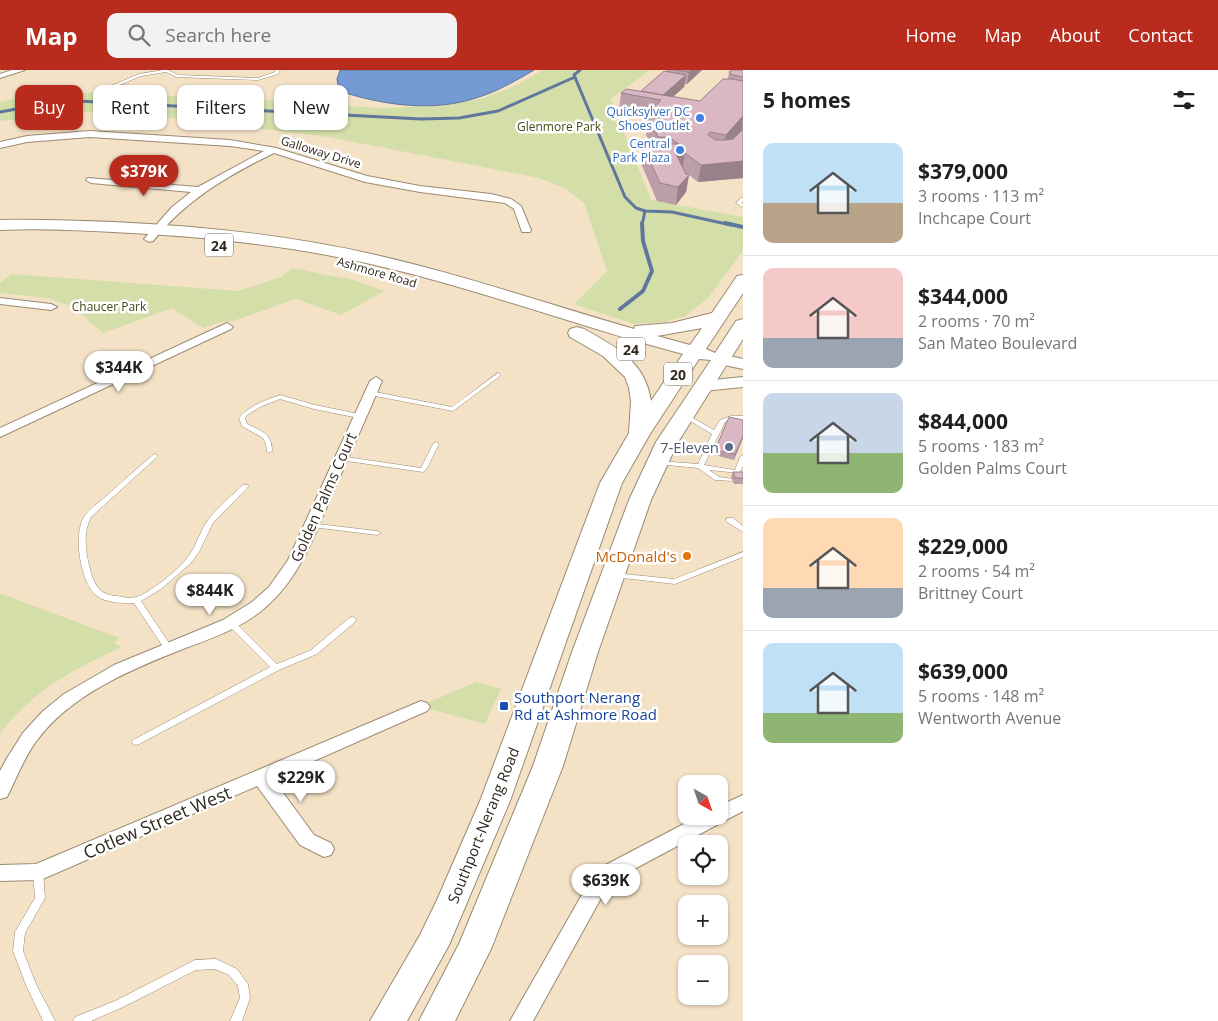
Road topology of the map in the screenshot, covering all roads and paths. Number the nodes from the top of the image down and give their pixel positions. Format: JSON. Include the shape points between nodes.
{"nodes":[{"id":1,"x":21,"y":70,"type":"edge"},
{"id":2,"x":278,"y":70,"type":"edge"},
{"id":3,"x":165,"y":71,"type":"edge"},
{"id":4,"x":0,"y":76,"type":"edge"},
{"id":5,"x":115,"y":85,"type":"edge"},
{"id":6,"x":0,"y":145,"type":"edge"},
{"id":7,"x":273,"y":150,"type":"junction"},
{"id":8,"x":91,"y":180,"type":"dead end"},
{"id":9,"x":200,"y":190,"type":"junction"},
{"id":10,"x":743,"y":199,"type":"edge"},
{"id":11,"x":743,"y":206,"type":"edge"},
{"id":12,"x":0,"y":225,"type":"edge"},
{"id":13,"x":526,"y":230,"type":"dead end"},
{"id":14,"x":0,"y":232,"type":"edge"},
{"id":15,"x":153,"y":234,"type":"junction"},
{"id":16,"x":743,"y":280,"type":"edge"},
{"id":17,"x":0,"y":301,"type":"edge"},
{"id":18,"x":51,"y":307,"type":"dead end"},
{"id":19,"x":720,"y":316,"type":"junction"},
{"id":20,"x":743,"y":326,"type":"edge"},
{"id":21,"x":227,"y":327,"type":"dead end"},
{"id":22,"x":617,"y":329,"type":"junction"},
{"id":23,"x":577,"y":333,"type":"junction"},
{"id":24,"x":690,"y":358,"type":"junction"},
{"id":25,"x":743,"y":364,"type":"edge"},
{"id":26,"x":713,"y":371,"type":"junction"},
{"id":27,"x":498,"y":375,"type":"dead end"},
{"id":28,"x":743,"y":375,"type":"edge"},
{"id":29,"x":743,"y":382,"type":"edge"},
{"id":30,"x":373,"y":387,"type":"joint"},
{"id":31,"x":360,"y":416,"type":"junction"},
{"id":32,"x":684,"y":416,"type":"junction"},
{"id":33,"x":743,"y":418,"type":"edge"},
{"id":34,"x":0,"y":433,"type":"edge"},
{"id":35,"x":639,"y":434,"type":"junction"},
{"id":36,"x":715,"y":435,"type":"junction"},
{"id":37,"x":724,"y":439,"type":"edge"},
{"id":38,"x":436,"y":444,"type":"dead end"},
{"id":39,"x":709,"y":449,"type":"junction"},
{"id":40,"x":269,"y":451,"type":"dead end"},
{"id":41,"x":717,"y":451,"type":"edge"},
{"id":42,"x":734,"y":455,"type":"edge"},
{"id":43,"x":156,"y":456,"type":"dead end"},
{"id":44,"x":743,"y":457,"type":"edge"},
{"id":45,"x":340,"y":458,"type":"junction"},
{"id":46,"x":657,"y":463,"type":"junction"},
{"id":47,"x":700,"y":466,"type":"junction"},
{"id":48,"x":732,"y":480,"type":"edge"},
{"id":49,"x":245,"y":486,"type":"dead end"},
{"id":50,"x":730,"y":520,"type":"dead end"},
{"id":51,"x":312,"y":524,"type":"junction"},
{"id":52,"x":743,"y":530,"type":"edge"},
{"id":53,"x":377,"y":533,"type":"dead end"},
{"id":54,"x":743,"y":554,"type":"edge"},
{"id":55,"x":613,"y":575,"type":"junction"},
{"id":56,"x":136,"y":600,"type":"junction"},
{"id":57,"x":352,"y":620,"type":"dead end"},
{"id":58,"x":231,"y":623,"type":"junction"},
{"id":59,"x":169,"y":649,"type":"junction"},
{"id":60,"x":276,"y":668,"type":"junction"},
{"id":61,"x":421,"y":707,"type":"dead end"},
{"id":62,"x":136,"y":742,"type":"dead end"},
{"id":63,"x":261,"y":777,"type":"junction"},
{"id":64,"x":0,"y":792,"type":"edge"},
{"id":65,"x":743,"y":802,"type":"edge"},
{"id":66,"x":728,"y":810,"type":"edge"},
{"id":67,"x":701,"y":825,"type":"edge"},
{"id":68,"x":324,"y":849,"type":"dead end"},
{"id":69,"x":38,"y":872,"type":"junction"},
{"id":70,"x":0,"y":873,"type":"edge"},
{"id":71,"x":49,"y":1021,"type":"edge"},
{"id":72,"x":79,"y":1021,"type":"edge"},
{"id":73,"x":236,"y":1021,"type":"edge"},
{"id":74,"x":388,"y":1021,"type":"edge"},
{"id":75,"x":437,"y":1021,"type":"edge"},
{"id":76,"x":521,"y":1021,"type":"edge"}],
"edges":[{"from":1,"to":4,"type":"street"},
{"from":2,"to":3,"type":"lane","via":[[258,79],[177,76]]},
{"from":3,"to":5,"type":"lane","via":[[140,75]]},
{"from":6,"to":7,"type":"street","name":"Galloway Drive","via":[[27,139],[90,134],[230,143]]},
{"from":7,"to":9,"type":"street"},
{"from":7,"to":13,"type":"street","name":"Galloway Drive","via":[[365,179],[508,201],[518,208]]},
{"from":8,"to":9,"type":"street"},
{"from":9,"to":15,"type":"street","via":[[184,200]]},
{"from":10,"to":11,"type":"lane","via":[[738,203]]},
{"from":12,"to":15,"type":"main road","name":"Ashmore Road","number":"24","via":[[68,225]]},
{"from":14,"to":15,"type":"main road","name":"Ashmore Road","number":"24"},
{"from":15,"to":22,"type":"main road","name":"Ashmore Road","number":"24","via":[[293,244],[377,260]]},
{"from":15,"to":23,"type":"main road","name":"Ashmore Road","number":"24","via":[[356,264]]},
{"from":16,"to":19,"type":"main road","name":"Southport-Nerang Road","number":"20"},
{"from":17,"to":18,"type":"street"},
{"from":19,"to":22,"type":"main road","via":[[670,330]]},
{"from":19,"to":24,"type":"main road","name":"Southport-Nerang Road","number":"20"},
{"from":20,"to":26,"type":"main road","number":"20"},
{"from":21,"to":34,"type":"street"},
{"from":22,"to":24,"type":"main road","name":"Ashmore Road","number":"24"},
{"from":23,"to":24,"type":"main road","name":"Ashmore Road","number":"24"},
{"from":23,"to":35,"type":"main road","via":[[627,365],[637,380],[641,399]]},
{"from":24,"to":26,"type":"main road","name":"Ashmore Road","number":"24"},
{"from":24,"to":35,"type":"main road","name":"Southport-Nerang Road","number":"20"},
{"from":25,"to":26,"type":"main road","name":"Ashmore Road"},
{"from":26,"to":28,"type":"main road","name":"Ashmore Road"},
{"from":26,"to":29,"type":"main road"},
{"from":26,"to":32,"type":"main road","number":"20"},
{"from":27,"to":30,"type":"lane","via":[[453,409]]},
{"from":30,"to":31,"type":"street","name":"Golden Palms Court"},
{"from":31,"to":40,"type":"lane","via":[[287,398],[275,399],[242,418],[244,425],[266,437]]},
{"from":31,"to":45,"type":"street","name":"Golden Palms Court"},
{"from":32,"to":36,"type":"lane"},
{"from":32,"to":46,"type":"main road","number":"20"},
{"from":33,"to":36,"type":"lane","via":[[725,420]]},
{"from":35,"to":74,"type":"main road","name":"Southport-Nerang Road","number":"20","via":[[611,483],[495,801],[453,900]]},
{"from":36,"to":37,"type":"lane"},
{"from":36,"to":39,"type":"lane"},
{"from":38,"to":45,"type":"lane","via":[[423,470]]},
{"from":39,"to":41,"type":"lane"},
{"from":39,"to":47,"type":"lane"},
{"from":42,"to":44,"type":"lane"},
{"from":43,"to":56,"type":"lane","via":[[82,525],[85,563],[93,589],[102,597]]},
{"from":44,"to":47,"type":"lane","via":[[737,472]]},
{"from":45,"to":51,"type":"street","name":"Golden Palms Court"},
{"from":46,"to":47,"type":"lane"},
{"from":46,"to":55,"type":"main road","number":"20"},
{"from":47,"to":48,"type":"lane","via":[[717,479]]},
{"from":49,"to":56,"type":"lane","via":[[212,520],[193,556],[183,567]]},
{"from":50,"to":52,"type":"lane"},
{"from":51,"to":53,"type":"lane"},
{"from":51,"to":58,"type":"street","name":"Golden Palms Court","via":[[281,584],[257,607]]},
{"from":54,"to":55,"type":"lane","via":[[670,583]]},
{"from":55,"to":75,"type":"main road","number":"20","via":[[548,766],[474,949]]},
{"from":56,"to":59,"type":"lane"},
{"from":57,"to":60,"type":"lane","via":[[314,652]]},
{"from":58,"to":59,"type":"street","name":"Golden Palms Court"},
{"from":58,"to":60,"type":"lane"},
{"from":59,"to":64,"type":"street","name":"Golden Palms Court","via":[[105,675],[64,702],[27,740],[6,774]]},
{"from":60,"to":62,"type":"lane"},
{"from":61,"to":63,"type":"street","name":"Cotlew Street West"},
{"from":63,"to":68,"type":"street","via":[[307,840]]},
{"from":63,"to":69,"type":"street","name":"Cotlew Street West"},
{"from":65,"to":66,"type":"street"},
{"from":67,"to":76,"type":"street","via":[[603,876]]},
{"from":69,"to":70,"type":"street","name":"Cotlew Street West"},
{"from":69,"to":71,"type":"lane","via":[[40,898],[20,932],[18,951]]},
{"from":72,"to":73,"type":"lane","via":[[195,965],[216,964],[233,972],[243,984],[245,998]]}]}
